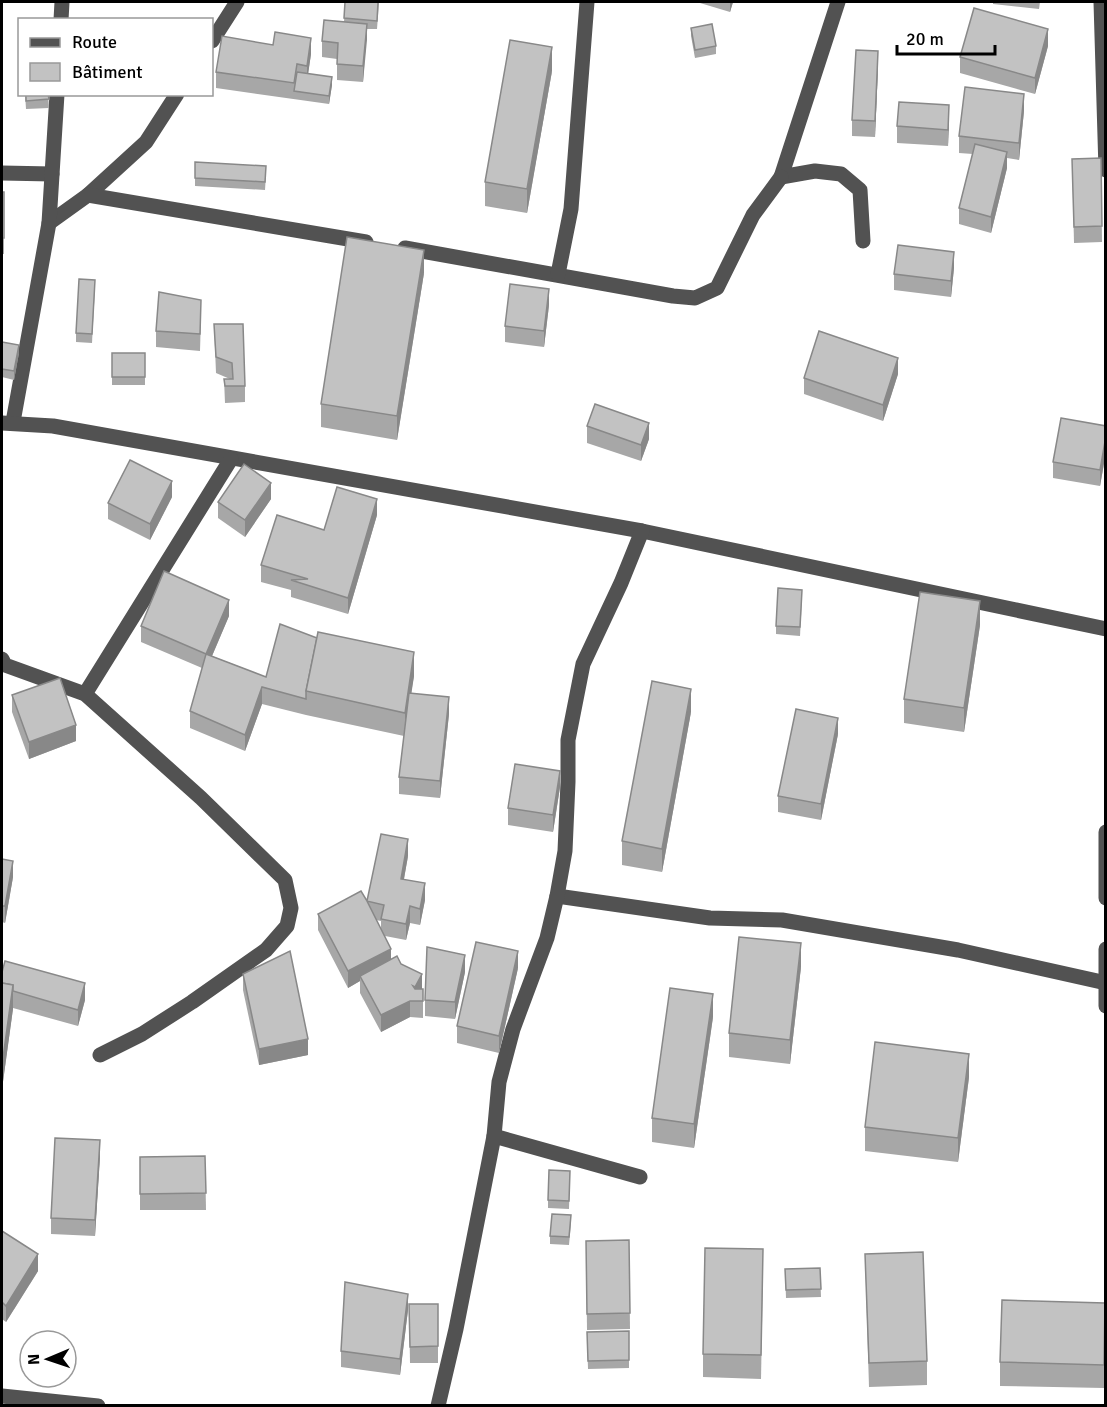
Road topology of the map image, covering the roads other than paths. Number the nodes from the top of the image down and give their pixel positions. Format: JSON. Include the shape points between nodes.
{"nodes":[{"id":1,"x":62,"y":2,"type":"edge"},
{"id":2,"x":237,"y":2,"type":"edge"},
{"id":3,"x":586,"y":2,"type":"edge"},
{"id":4,"x":838,"y":2,"type":"edge"},
{"id":5,"x":1101,"y":2,"type":"edge"},
{"id":6,"x":61,"y":18,"type":"edge"},
{"id":7,"x":213,"y":39,"type":"edge"},
{"id":8,"x":1104,"y":57,"type":"edge"},
{"id":9,"x":57,"y":96,"type":"edge"},
{"id":10,"x":176,"y":96,"type":"edge"},
{"id":11,"x":1106,"y":170,"type":"edge"},
{"id":12,"x":2,"y":173,"type":"edge"},
{"id":13,"x":52,"y":174,"type":"junction"},
{"id":14,"x":781,"y":177,"type":"junction"},
{"id":15,"x":88,"y":195,"type":"junction"},
{"id":16,"x":49,"y":223,"type":"junction"},
{"id":17,"x":863,"y":241,"type":"dead end"},
{"id":18,"x":558,"y":274,"type":"junction"},
{"id":19,"x":7,"y":423,"type":"edge"},
{"id":20,"x":231,"y":459,"type":"junction"},
{"id":21,"x":642,"y":531,"type":"junction"},
{"id":22,"x":1106,"y":629,"type":"edge"},
{"id":23,"x":2,"y":659,"type":"edge"},
{"id":24,"x":85,"y":694,"type":"junction"},
{"id":25,"x":1106,"y":832,"type":"edge"},
{"id":26,"x":557,"y":896,"type":"junction"},
{"id":27,"x":1106,"y":898,"type":"edge"},
{"id":28,"x":1106,"y":949,"type":"edge"},
{"id":29,"x":1105,"y":983,"type":"edge"},
{"id":30,"x":1106,"y":1006,"type":"edge"},
{"id":31,"x":100,"y":1055,"type":"dead end"},
{"id":32,"x":494,"y":1136,"type":"junction"},
{"id":33,"x":640,"y":1178,"type":"dead end"},
{"id":34,"x":2,"y":1396,"type":"edge"},
{"id":35,"x":98,"y":1406,"type":"edge"},
{"id":36,"x":438,"y":1406,"type":"edge"}],
"edges":[{"from":1,"to":6,"type":"street"},
{"from":2,"to":7,"type":"street"},
{"from":3,"to":18,"type":"street","via":[[570,208]]},
{"from":4,"to":14,"type":"street"},
{"from":5,"to":8,"type":"street"},
{"from":8,"to":11,"type":"street"},
{"from":9,"to":13,"type":"street"},
{"from":10,"to":15,"type":"street","via":[[146,142]]},
{"from":12,"to":13,"type":"street"},
{"from":13,"to":16,"type":"street"},
{"from":14,"to":17,"type":"street","via":[[815,171],[841,174],[860,190]]},
{"from":14,"to":18,"type":"street","via":[[753,215],[717,288],[695,298]]},
{"from":15,"to":16,"type":"street"},
{"from":15,"to":18,"type":"street"},
{"from":16,"to":19,"type":"street"},
{"from":19,"to":20,"type":"street","via":[[53,426]]},
{"from":20,"to":21,"type":"street"},
{"from":20,"to":24,"type":"street"},
{"from":21,"to":22,"type":"street"},
{"from":21,"to":26,"type":"street","via":[[583,664],[568,740],[565,851]]},
{"from":23,"to":24,"type":"street","via":[[5,665]]},
{"from":24,"to":31,"type":"street","via":[[285,880],[291,908],[287,926],[266,950],[162,1022]]},
{"from":25,"to":27,"type":"street"},
{"from":26,"to":29,"type":"street","via":[[710,918],[782,920],[958,950]]},
{"from":26,"to":32,"type":"street","via":[[547,938],[513,1029],[500,1082]]},
{"from":28,"to":29,"type":"street"},
{"from":29,"to":30,"type":"street"},
{"from":32,"to":33,"type":"street"},
{"from":32,"to":36,"type":"street"},
{"from":34,"to":35,"type":"street"}]}
